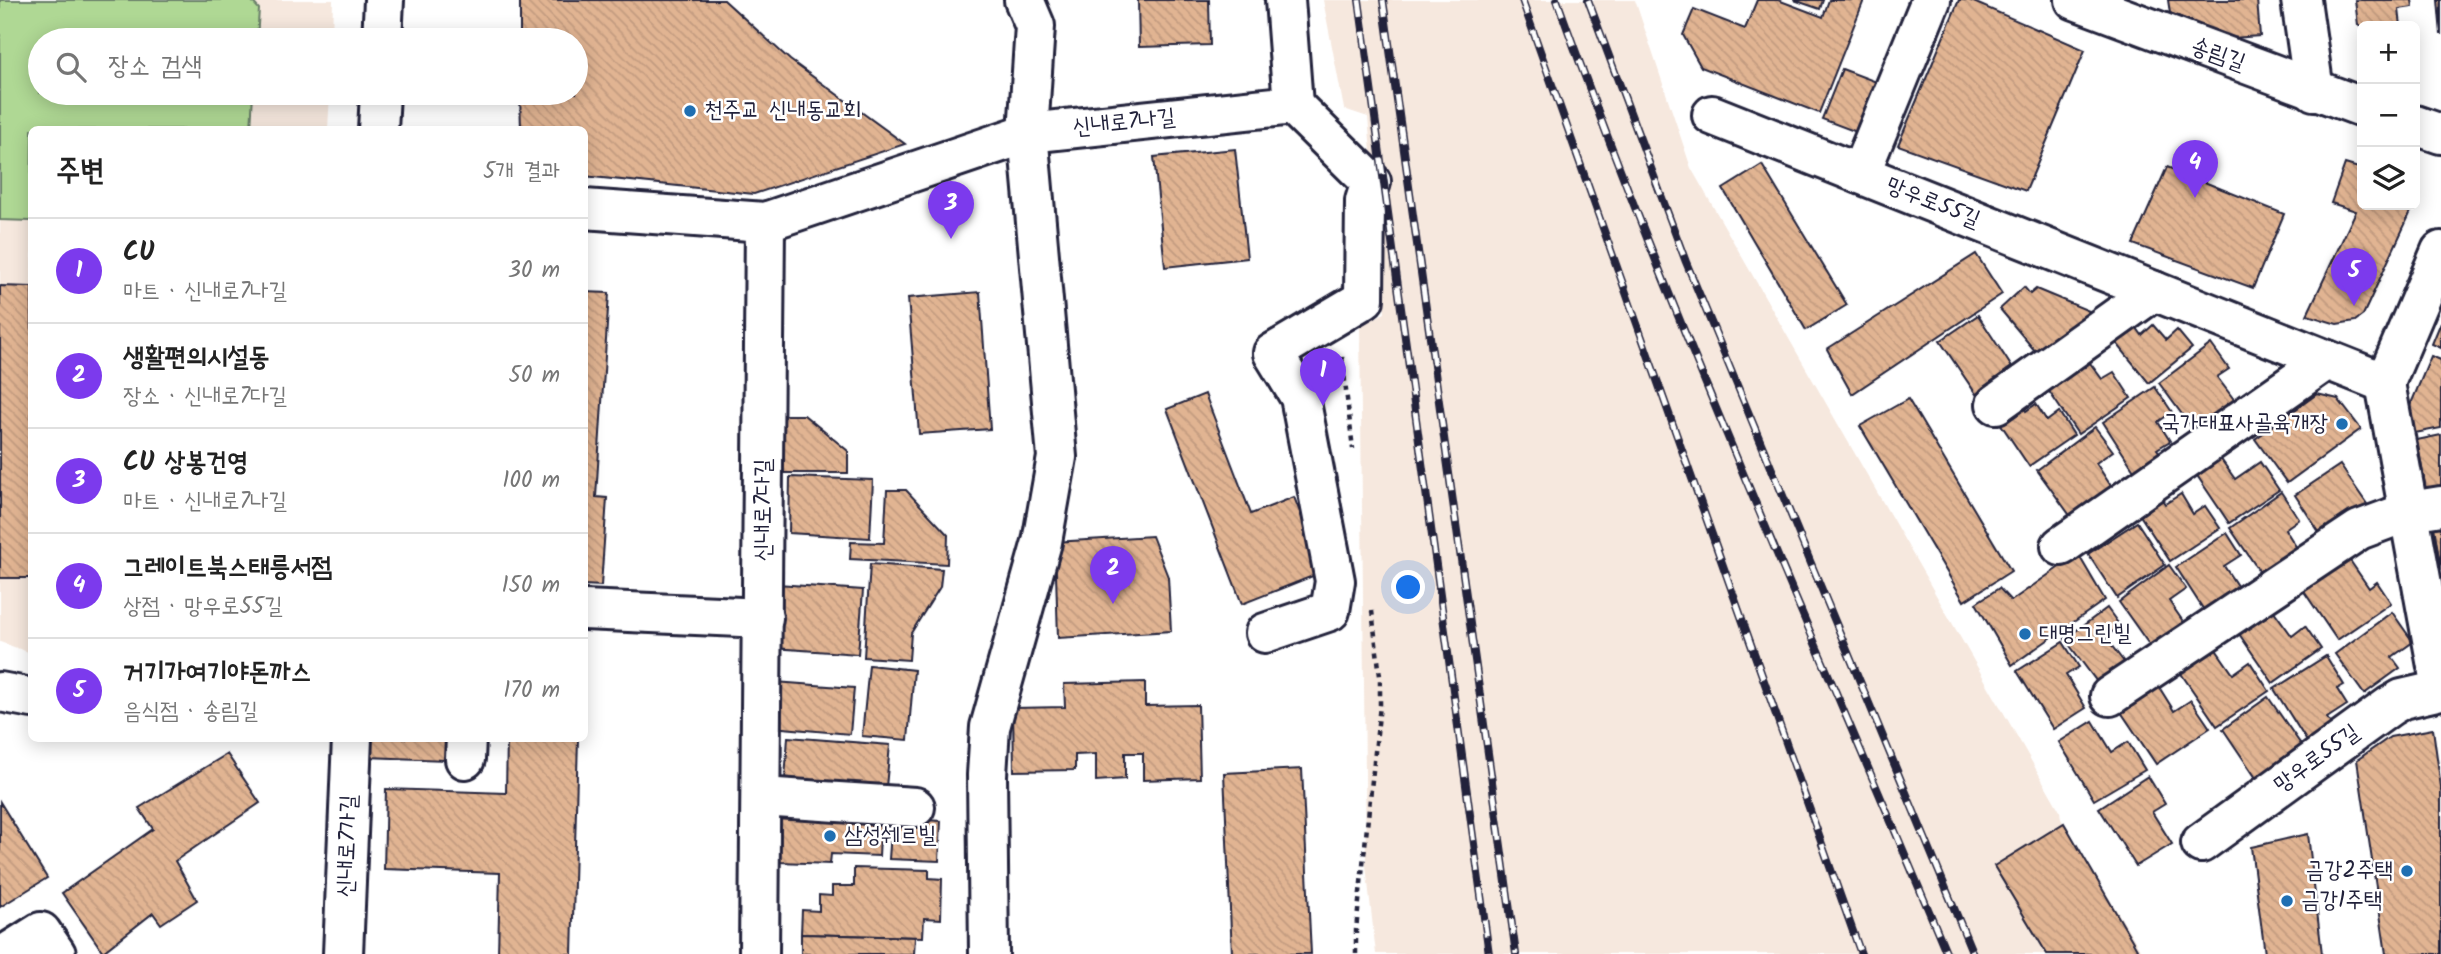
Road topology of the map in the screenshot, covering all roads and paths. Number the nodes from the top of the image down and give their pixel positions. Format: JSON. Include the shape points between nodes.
{"nodes":[{"id":1,"x":384,"y":0,"type":"edge"},
{"id":2,"x":1024,"y":0,"type":"edge"},
{"id":3,"x":1285,"y":0,"type":"edge"},
{"id":4,"x":1931,"y":0,"type":"edge"},
{"id":5,"x":2075,"y":0,"type":"edge"},
{"id":6,"x":2301,"y":0,"type":"edge"},
{"id":7,"x":2152,"y":16,"type":"edge"},
{"id":8,"x":383,"y":28,"type":"edge"},
{"id":9,"x":2314,"y":91,"type":"junction"},
{"id":10,"x":379,"y":105,"type":"edge"},
{"id":11,"x":1293,"y":105,"type":"junction"},
{"id":12,"x":2357,"y":105,"type":"edge"},
{"id":13,"x":1712,"y":115,"type":"dead end"},
{"id":14,"x":378,"y":126,"type":"edge"},
{"id":15,"x":2420,"y":127,"type":"edge"},
{"id":16,"x":1028,"y":133,"type":"junction"},
{"id":17,"x":2441,"y":134,"type":"edge"},
{"id":18,"x":1860,"y":174,"type":"junction"},
{"id":19,"x":588,"y":209,"type":"edge"},
{"id":20,"x":765,"y":222,"type":"junction"},
{"id":21,"x":2441,"y":251,"type":"edge"},
{"id":22,"x":2154,"y":291,"type":"junction"},
{"id":23,"x":2327,"y":360,"type":"junction"},
{"id":24,"x":2385,"y":383,"type":"junction"},
{"id":25,"x":1996,"y":404,"type":"dead end"},
{"id":26,"x":2426,"y":509,"type":"edge"},
{"id":27,"x":2061,"y":546,"type":"dead end"},
{"id":28,"x":588,"y":610,"type":"edge"},
{"id":29,"x":763,"y":618,"type":"junction"},
{"id":30,"x":1265,"y":633,"type":"dead end"},
{"id":31,"x":2438,"y":649,"type":"edge"},
{"id":32,"x":2441,"y":689,"type":"edge"},
{"id":33,"x":0,"y":692,"type":"edge"},
{"id":34,"x":2110,"y":696,"type":"dead end"},
{"id":35,"x":28,"y":697,"type":"edge"},
{"id":36,"x":352,"y":742,"type":"edge"},
{"id":37,"x":761,"y":797,"type":"junction"},
{"id":38,"x":915,"y":807,"type":"dead end"},
{"id":39,"x":2201,"y":843,"type":"dead end"},
{"id":40,"x":6,"y":954,"type":"edge"},
{"id":41,"x":56,"y":954,"type":"edge"},
{"id":42,"x":343,"y":954,"type":"edge"},
{"id":43,"x":759,"y":954,"type":"edge"},
{"id":44,"x":989,"y":954,"type":"edge"}],
"edges":[{"from":1,"to":8,"type":"street"},
{"from":2,"to":16,"type":"street","via":[[1035,26]]},
{"from":3,"to":11,"type":"street"},
{"from":4,"to":18,"type":"street"},
{"from":5,"to":7,"type":"street","name":"송림길"},
{"from":6,"to":9,"type":"street"},
{"from":7,"to":9,"type":"street","name":"송림길"},
{"from":9,"to":12,"type":"street","name":"송림길"},
{"from":10,"to":14,"type":"street"},
{"from":11,"to":16,"type":"street","name":"신내로7나길"},
{"from":11,"to":30,"type":"street","via":[[1371,182],[1365,201],[1364,299],[1273,353],[1300,397],[1335,581],[1334,597],[1329,611]]},
{"from":13,"to":18,"type":"street","name":"망우로55길"},
{"from":15,"to":17,"type":"street"},
{"from":16,"to":20,"type":"street","name":"신내로7나길"},
{"from":16,"to":44,"type":"street","via":[[1057,457],[1042,542],[990,727]]},
{"from":18,"to":22,"type":"street","name":"망우로55길"},
{"from":19,"to":20,"type":"street","name":"신내로7나길"},
{"from":20,"to":29,"type":"street","name":"신내로7다길"},
{"from":21,"to":24,"type":"street"},
{"from":22,"to":23,"type":"street","name":"망우로55길"},
{"from":22,"to":25,"type":"street"},
{"from":23,"to":24,"type":"street","name":"망우로55길"},
{"from":23,"to":27,"type":"street"},
{"from":24,"to":26,"type":"street"},
{"from":26,"to":31,"type":"street"},
{"from":26,"to":34,"type":"street","via":[[2359,530]]},
{"from":28,"to":29,"type":"street"},
{"from":29,"to":37,"type":"street","name":"신내로7다길"},
{"from":31,"to":32,"type":"street"},
{"from":32,"to":39,"type":"street","name":"망우로55길","via":[[2390,706]]},
{"from":33,"to":35,"type":"street"},
{"from":36,"to":42,"type":"street","name":"신내로7가길"},
{"from":37,"to":38,"type":"street"},
{"from":37,"to":43,"type":"street","name":"신내로7다길"},
{"from":40,"to":41,"type":"street","via":[[41,932]]}]}
